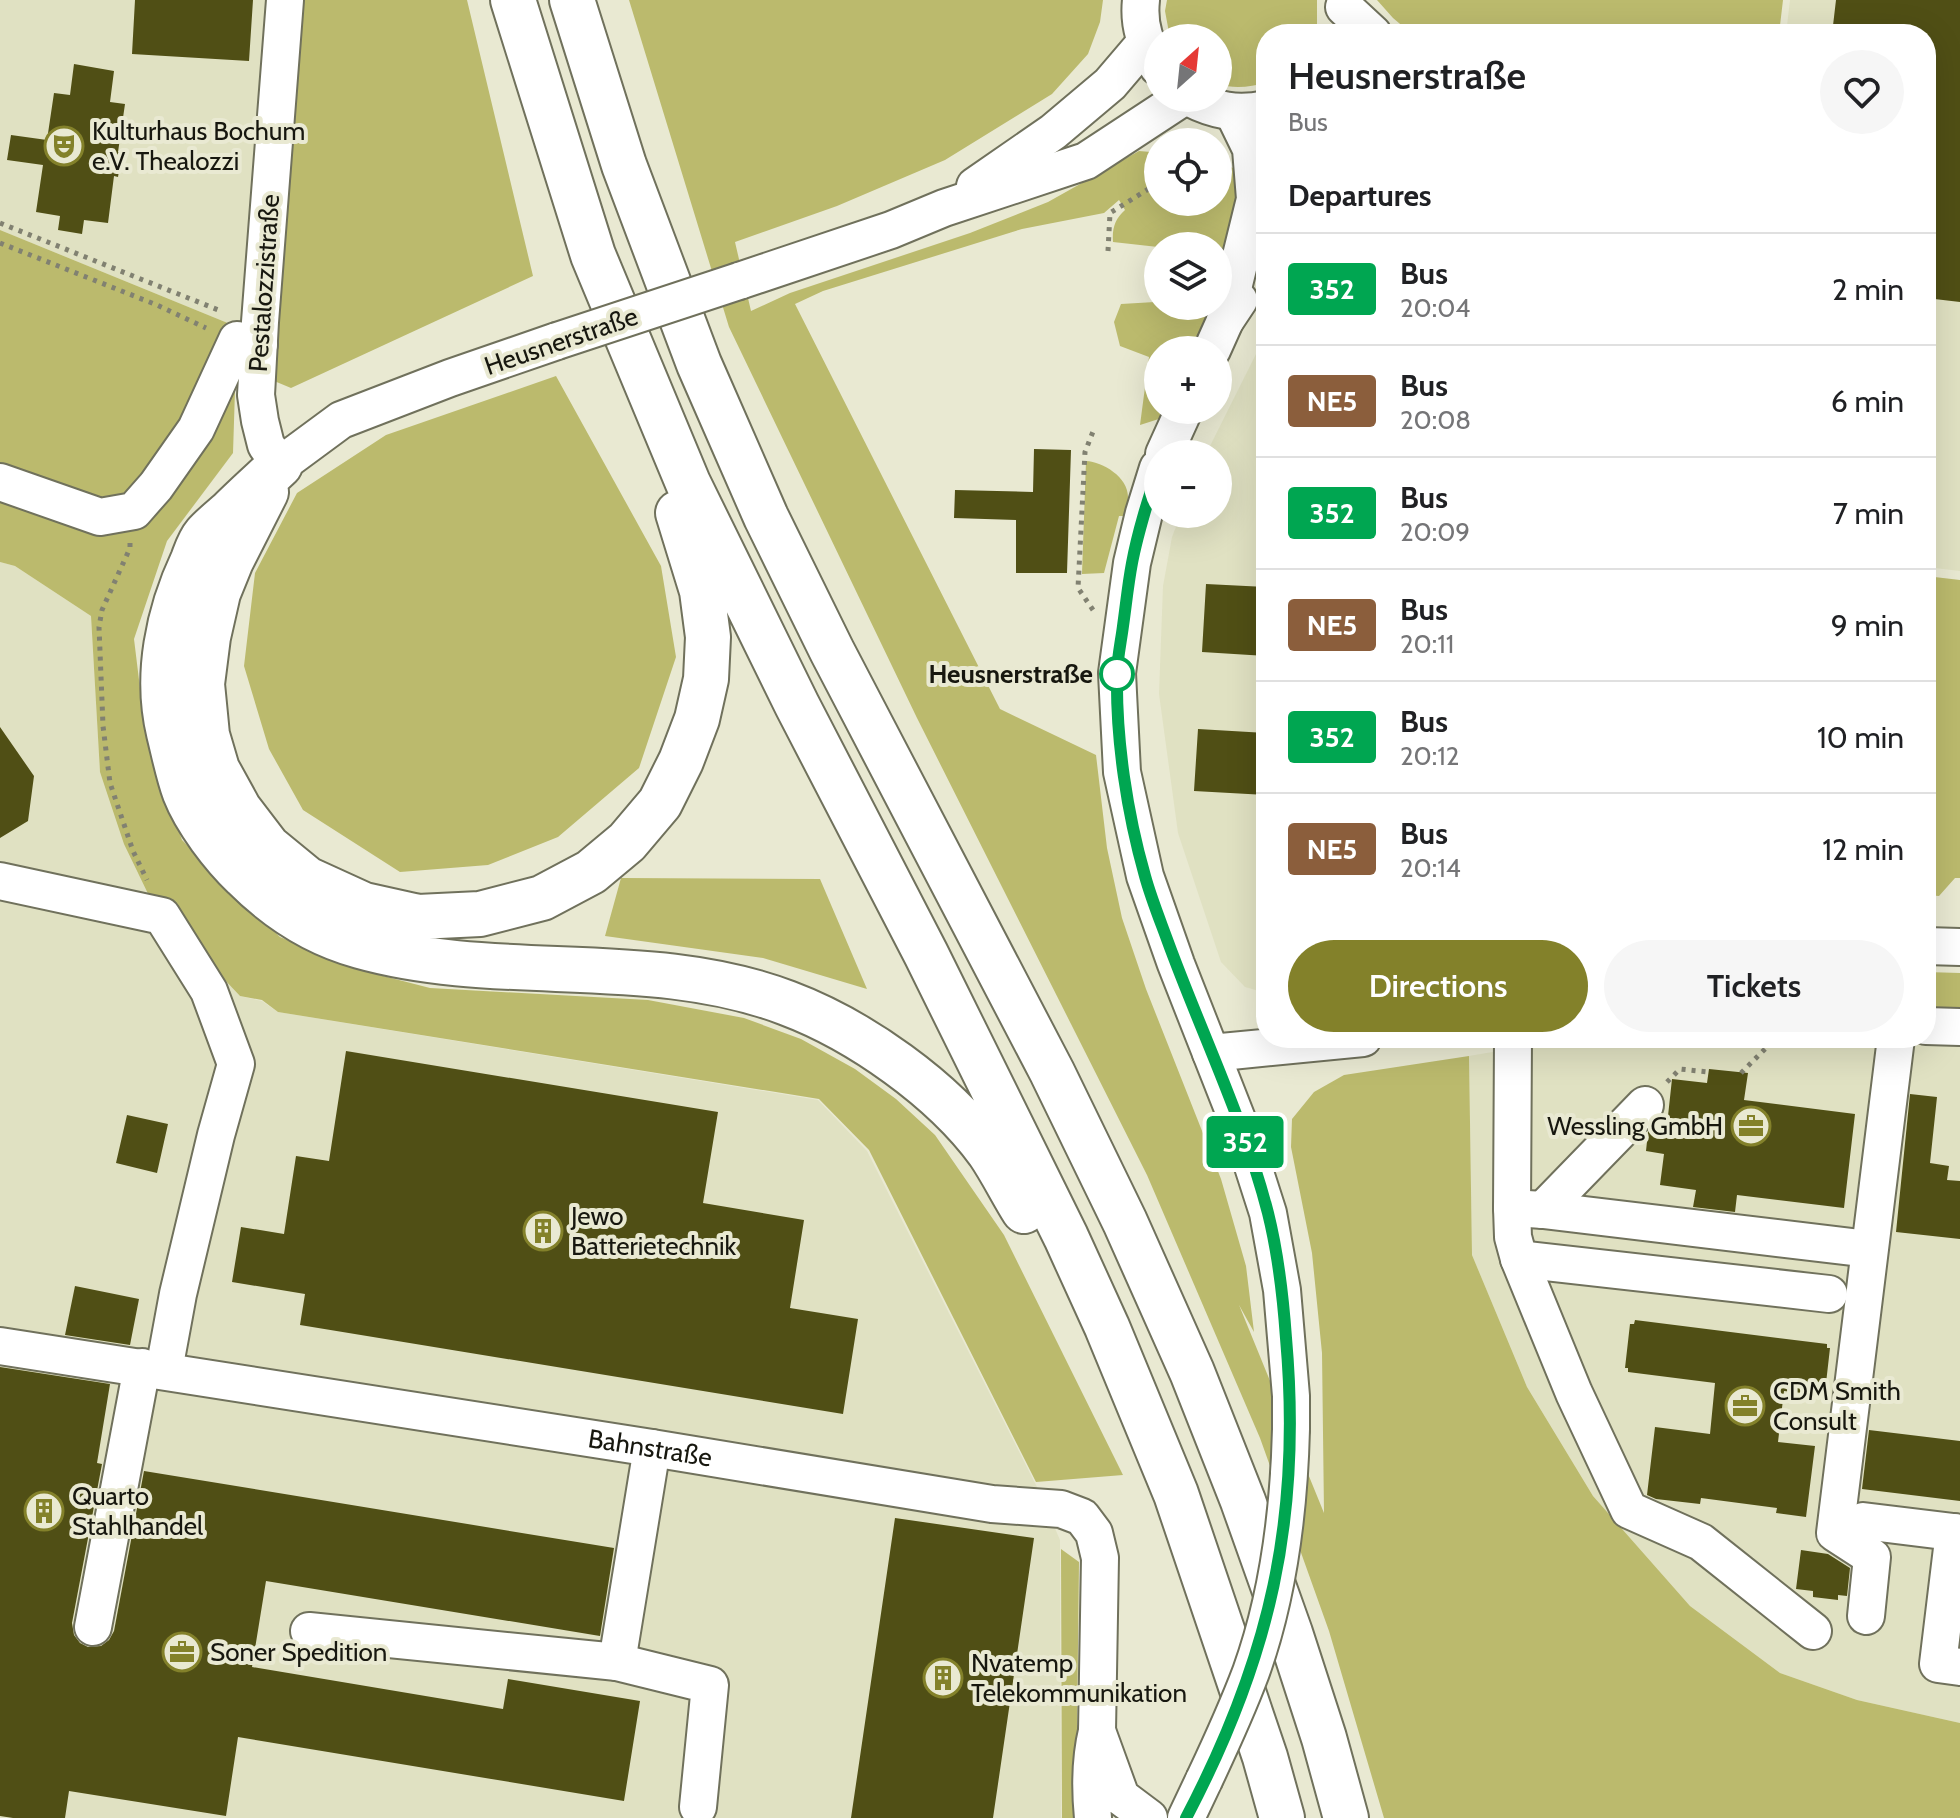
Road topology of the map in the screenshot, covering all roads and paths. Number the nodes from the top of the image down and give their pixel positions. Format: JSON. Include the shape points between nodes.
{"nodes":[{"id":1,"x":285,"y":0,"type":"edge"},
{"id":2,"x":513,"y":0,"type":"edge"},
{"id":3,"x":572,"y":0,"type":"edge"},
{"id":4,"x":599,"y":0,"type":"edge"},
{"id":5,"x":1141,"y":0,"type":"edge"},
{"id":6,"x":1144,"y":30,"type":"edge"},
{"id":7,"x":1144,"y":61,"type":"edge"},
{"id":8,"x":1249,"y":111,"type":"edge"},
{"id":9,"x":1161,"y":112,"type":"edge"},
{"id":10,"x":624,"y":165,"type":"junction"},
{"id":11,"x":1144,"y":192,"type":"edge"},
{"id":12,"x":944,"y":208,"type":"junction"},
{"id":13,"x":0,"y":223,"type":"edge"},
{"id":14,"x":0,"y":243,"type":"edge"},
{"id":15,"x":1108,"y":251,"type":"dead end"},
{"id":16,"x":1256,"y":271,"type":"edge"},
{"id":17,"x":613,"y":305,"type":"junction"},
{"id":18,"x":252,"y":335,"type":"junction"},
{"id":19,"x":1218,"y":335,"type":"edge"},
{"id":20,"x":1094,"y":429,"type":"dead end"},
{"id":21,"x":280,"y":465,"type":"junction"},
{"id":22,"x":0,"y":482,"type":"edge"},
{"id":23,"x":134,"y":511,"type":"junction"},
{"id":24,"x":1144,"y":513,"type":"edge"},
{"id":25,"x":1123,"y":624,"type":"junction"},
{"id":26,"x":0,"y":881,"type":"edge"},
{"id":27,"x":162,"y":916,"type":"junction"},
{"id":28,"x":1936,"y":946,"type":"edge"},
{"id":29,"x":1960,"y":947,"type":"edge"},
{"id":30,"x":1936,"y":1026,"type":"edge"},
{"id":31,"x":1960,"y":1027,"type":"edge"},
{"id":32,"x":1262,"y":1048,"type":"edge"},
{"id":33,"x":1514,"y":1048,"type":"edge"},
{"id":34,"x":1766,"y":1048,"type":"edge"},
{"id":35,"x":1895,"y":1048,"type":"edge"},
{"id":36,"x":1211,"y":1053,"type":"junction"},
{"id":37,"x":1708,"y":1072,"type":"dead end"},
{"id":38,"x":1741,"y":1073,"type":"dead end"},
{"id":39,"x":1645,"y":1105,"type":"joint"},
{"id":40,"x":1527,"y":1209,"type":"junction"},
{"id":41,"x":1869,"y":1249,"type":"junction"},
{"id":42,"x":1519,"y":1259,"type":"junction"},
{"id":43,"x":1829,"y":1294,"type":"dead end"},
{"id":44,"x":1107,"y":1327,"type":"junction"},
{"id":45,"x":0,"y":1346,"type":"edge"},
{"id":46,"x":153,"y":1368,"type":"junction"},
{"id":47,"x":652,"y":1448,"type":"junction"},
{"id":48,"x":1863,"y":1521,"type":"dead end"},
{"id":49,"x":1957,"y":1533,"type":"edge"},
{"id":50,"x":1866,"y":1616,"type":"dead end"},
{"id":51,"x":93,"y":1627,"type":"dead end"},
{"id":52,"x":309,"y":1631,"type":"dead end"},
{"id":53,"x":1813,"y":1631,"type":"dead end"},
{"id":54,"x":617,"y":1662,"type":"junction"},
{"id":55,"x":1960,"y":1667,"type":"edge"},
{"id":56,"x":1097,"y":1731,"type":"junction"},
{"id":57,"x":698,"y":1807,"type":"dead end"},
{"id":58,"x":1093,"y":1818,"type":"edge"},
{"id":59,"x":1149,"y":1818,"type":"edge"},
{"id":60,"x":1186,"y":1818,"type":"edge"},
{"id":61,"x":1282,"y":1818,"type":"edge"},
{"id":62,"x":1346,"y":1818,"type":"edge"}],
"edges":[{"from":1,"to":18,"type":"street","name":"Pestalozzistraße"},
{"from":2,"to":17,"type":"highway"},
{"from":3,"to":10,"type":"highway"},
{"from":4,"to":10,"type":"highway"},
{"from":5,"to":6,"type":"street"},
{"from":7,"to":12,"type":"street","name":"Heusnerstraße"},
{"from":8,"to":19,"type":"street","via":[[1255,199]]},
{"from":9,"to":12,"type":"street","name":"Heusnerstraße","via":[[1086,161]]},
{"from":10,"to":62,"type":"highway","via":[[699,364],[766,517],[1059,1085],[1186,1358],[1290,1633]]},
{"from":11,"to":15,"type":"path","via":[[1110,213]]},
{"from":12,"to":21,"type":"street","name":"Heusnerstraße","bridge":true,"via":[[341,420]]},
{"from":13,"to":18,"type":"path","via":[[235,317]]},
{"from":14,"to":18,"type":"path","via":[[157,305]]},
{"from":16,"to":19,"type":"street"},
{"from":17,"to":21,"type":"highway","via":[[702,591],[706,679],[697,719],[660,803],[627,842],[591,872],[542,898],[480,914],[418,917],[364,905],[307,879],[268,847],[239,809],[217,769],[202,684],[218,593]]},
{"from":17,"to":44,"type":"highway","via":[[688,483]]},
{"from":18,"to":21,"type":"street","name":"Pestalozzistraße","via":[[260,421],[266,445]]},
{"from":18,"to":23,"type":"street","via":[[196,429]]},
{"from":20,"to":25,"type":"path","via":[[1085,452],[1078,588],[1098,616]]},
{"from":21,"to":44,"type":"highway","via":[[203,537],[171,621],[164,661],[164,712],[186,795],[227,860],[300,921],[358,946],[490,965],[663,974],[707,981],[821,1017],[896,1063],[952,1109],[989,1153],[1061,1285]]},
{"from":22,"to":23,"type":"street","via":[[100,517]]},
{"from":23,"to":27,"type":"path","via":[[130,548],[99,627],[103,726],[110,783]]},
{"from":24,"to":25,"type":"street"},
{"from":25,"to":36,"type":"street","via":[[1117,673],[1122,772],[1145,876]]},
{"from":26,"to":27,"type":"street"},
{"from":27,"to":46,"type":"street","via":[[209,991],[236,1064]]},
{"from":28,"to":29,"type":"street"},
{"from":30,"to":31,"type":"street"},
{"from":32,"to":36,"type":"street"},
{"from":33,"to":40,"type":"street"},
{"from":34,"to":38,"type":"path"},
{"from":35,"to":41,"type":"street"},
{"from":36,"to":60,"type":"street","bridge":true,"via":[[1268,1213],[1282,1290],[1291,1429],[1285,1523],[1266,1624],[1230,1725]]},
{"from":37,"to":39,"type":"path","via":[[1680,1069]]},
{"from":39,"to":40,"type":"street"},
{"from":40,"to":41,"type":"street"},
{"from":40,"to":42,"type":"street","via":[[1513,1237]]},
{"from":41,"to":50,"type":"street","via":[[1835,1533],[1872,1557]]},
{"from":42,"to":43,"type":"street"},
{"from":42,"to":53,"type":"street","via":[[1629,1510],[1701,1542]]},
{"from":44,"to":61,"type":"highway","via":[[1176,1494]]},
{"from":45,"to":46,"type":"street","name":"Bahnstraße"},
{"from":46,"to":47,"type":"street","name":"Bahnstraße"},
{"from":46,"to":51,"type":"street"},
{"from":47,"to":54,"type":"street"},
{"from":47,"to":56,"type":"street","name":"Bahnstraße","via":[[992,1504],[1061,1509],[1082,1517],[1094,1533],[1100,1558]]},
{"from":48,"to":49,"type":"street"},
{"from":49,"to":55,"type":"street","via":[[1938,1664]]},
{"from":52,"to":54,"type":"street"},
{"from":54,"to":57,"type":"street","via":[[710,1685]]},
{"from":56,"to":58,"type":"street","name":"Bahnstraße","via":[[1091,1754]]},
{"from":56,"to":59,"type":"street","name":"Bahnstraße","via":[[1121,1797]]}]}
